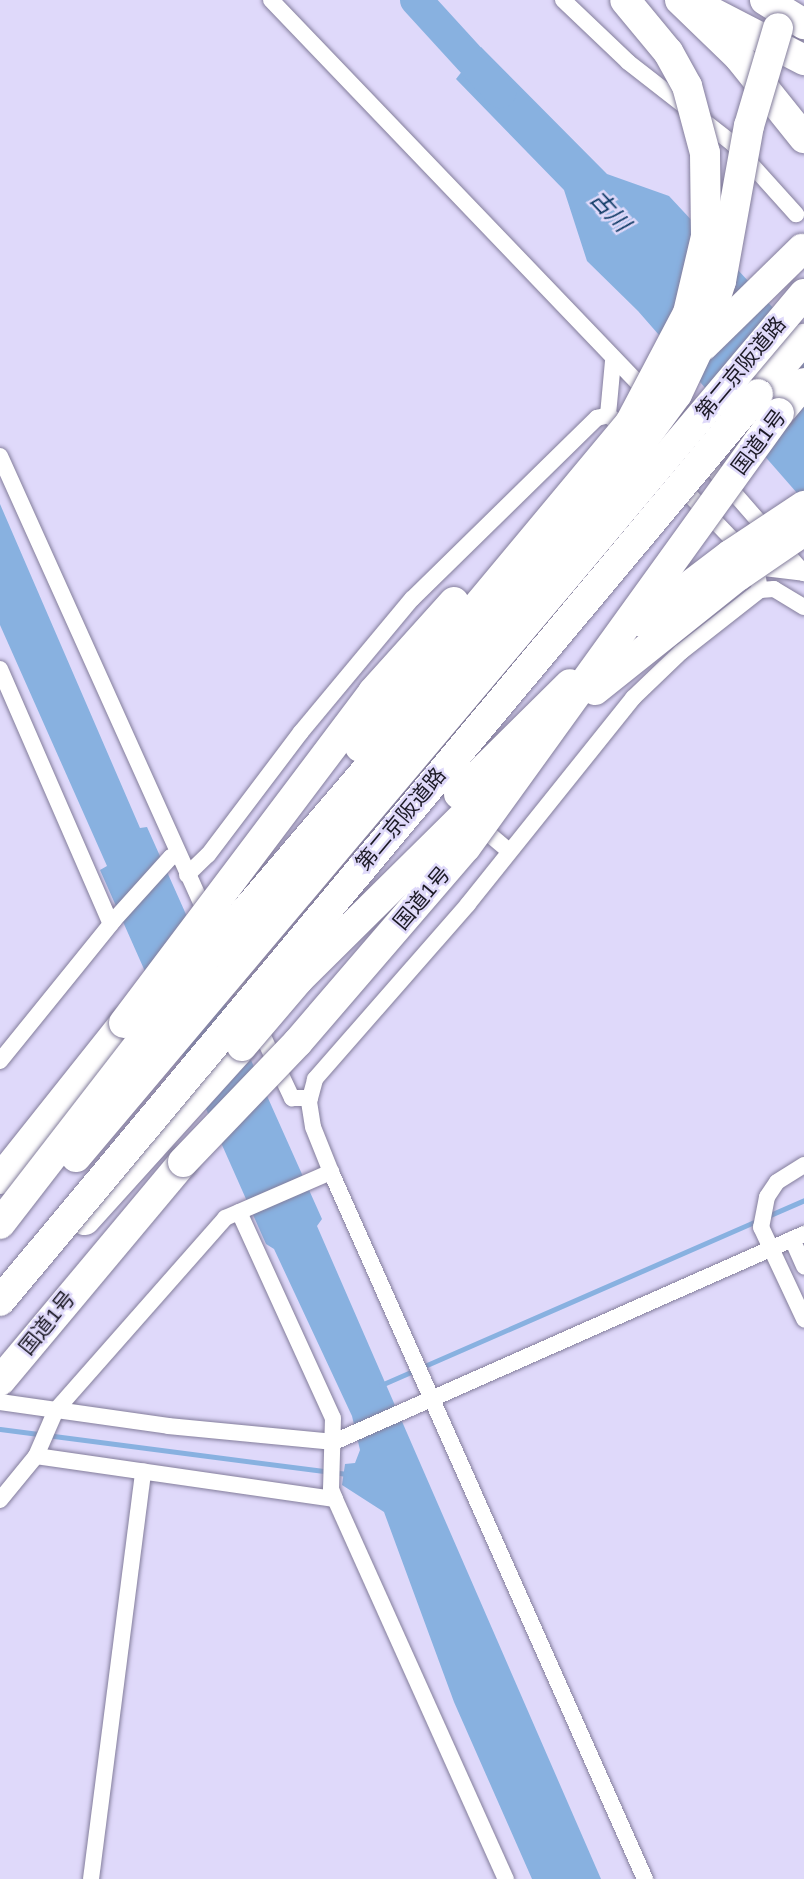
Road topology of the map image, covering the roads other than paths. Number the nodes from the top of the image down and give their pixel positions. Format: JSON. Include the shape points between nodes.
{"nodes":[{"id":1,"x":271,"y":0,"type":"edge"},
{"id":2,"x":563,"y":0,"type":"edge"},
{"id":3,"x":625,"y":0,"type":"edge"},
{"id":4,"x":680,"y":0,"type":"edge"},
{"id":5,"x":688,"y":0,"type":"edge"},
{"id":6,"x":765,"y":0,"type":"edge"},
{"id":7,"x":793,"y":0,"type":"edge"},
{"id":8,"x":804,"y":24,"type":"edge"},
{"id":9,"x":804,"y":60,"type":"edge"},
{"id":10,"x":804,"y":138,"type":"edge"},
{"id":11,"x":796,"y":214,"type":"dead end"},
{"id":12,"x":803,"y":248,"type":"edge"},
{"id":13,"x":804,"y":294,"type":"edge"},
{"id":14,"x":804,"y":299,"type":"edge"},
{"id":15,"x":804,"y":339,"type":"edge"},
{"id":16,"x":613,"y":361,"type":"junction"},
{"id":17,"x":804,"y":383,"type":"edge"},
{"id":18,"x":608,"y":415,"type":"junction"},
{"id":19,"x":0,"y":456,"type":"edge"},
{"id":20,"x":558,"y":494,"type":"junction"},
{"id":21,"x":804,"y":506,"type":"edge"},
{"id":22,"x":804,"y":531,"type":"edge"},
{"id":23,"x":756,"y":567,"type":"junction"},
{"id":24,"x":804,"y":573,"type":"edge"},
{"id":25,"x":760,"y":590,"type":"junction"},
{"id":26,"x":804,"y":607,"type":"edge"},
{"id":27,"x":0,"y":669,"type":"edge"},
{"id":28,"x":329,"y":700,"type":"junction"},
{"id":29,"x":509,"y":851,"type":"junction"},
{"id":30,"x":175,"y":856,"type":"junction"},
{"id":31,"x":187,"y":874,"type":"junction"},
{"id":32,"x":113,"y":922,"type":"junction"},
{"id":33,"x":209,"y":954,"type":"junction"},
{"id":34,"x":299,"y":979,"type":"junction"},
{"id":35,"x":0,"y":1061,"type":"edge"},
{"id":36,"x":310,"y":1098,"type":"junction"},
{"id":37,"x":804,"y":1165,"type":"edge"},
{"id":38,"x":331,"y":1172,"type":"junction"},
{"id":39,"x":0,"y":1179,"type":"edge"},
{"id":40,"x":240,"y":1211,"type":"junction"},
{"id":41,"x":0,"y":1224,"type":"edge"},
{"id":42,"x":798,"y":1237,"type":"edge"},
{"id":43,"x":0,"y":1245,"type":"edge"},
{"id":44,"x":773,"y":1250,"type":"junction"},
{"id":45,"x":804,"y":1266,"type":"edge"},
{"id":46,"x":0,"y":1301,"type":"edge"},
{"id":47,"x":0,"y":1314,"type":"edge"},
{"id":48,"x":804,"y":1319,"type":"edge"},
{"id":49,"x":5,"y":1379,"type":"edge"},
{"id":50,"x":435,"y":1399,"type":"junction"},
{"id":51,"x":52,"y":1415,"type":"junction"},
{"id":52,"x":339,"y":1443,"type":"junction"},
{"id":53,"x":38,"y":1452,"type":"junction"},
{"id":54,"x":143,"y":1471,"type":"junction"},
{"id":55,"x":333,"y":1494,"type":"junction"},
{"id":56,"x":0,"y":1500,"type":"edge"},
{"id":57,"x":91,"y":1879,"type":"edge"},
{"id":58,"x":506,"y":1879,"type":"edge"},
{"id":59,"x":645,"y":1879,"type":"edge"}],
"edges":[{"from":1,"to":16,"type":"street"},
{"from":2,"to":11,"type":"street","via":[[628,61],[732,143]]},
{"from":3,"to":33,"type":"highway","bridge":true,"via":[[668,52],[687,86],[705,153],[706,236],[688,313],[672,351],[630,423],[397,700]]},
{"from":4,"to":10,"type":"highway","via":[[739,57]]},
{"from":5,"to":9,"type":"highway"},
{"from":6,"to":8,"type":"highway"},
{"from":7,"to":33,"type":"highway","bridge":true,"via":[[778,27],[756,95],[715,302],[677,394],[606,490]]},
{"from":12,"to":20,"type":"highway","bridge":true},
{"from":13,"to":43,"type":"highway","name":"第二京阪道路","bridge":true},
{"from":14,"to":20,"type":"highway","bridge":true,"via":[[686,387]]},
{"from":15,"to":46,"type":"highway","name":"第二京阪道路","bridge":true},
{"from":16,"to":18,"type":"street"},
{"from":16,"to":24,"type":"street","via":[[639,384]]},
{"from":17,"to":49,"type":"highway","name":"国道1号","bridge":true,"via":[[466,847],[316,1022],[183,1162]]},
{"from":18,"to":23,"type":"street","via":[[618,420]]},
{"from":18,"to":28,"type":"street","via":[[583,430],[412,599]]},
{"from":19,"to":30,"type":"street"},
{"from":20,"to":39,"type":"highway","bridge":true,"via":[[373,692],[124,1023]]},
{"from":21,"to":34,"type":"highway","bridge":true,"via":[[674,596],[552,701],[457,797]]},
{"from":22,"to":34,"type":"highway","bridge":true,"via":[[738,576],[592,692]]},
{"from":23,"to":24,"type":"street"},
{"from":23,"to":25,"type":"street"},
{"from":25,"to":26,"type":"street","via":[[774,589]]},
{"from":25,"to":29,"type":"street","via":[[690,644],[633,698]]},
{"from":27,"to":32,"type":"street"},
{"from":28,"to":29,"type":"street"},
{"from":28,"to":31,"type":"street","via":[[208,855]]},
{"from":29,"to":36,"type":"street","via":[[315,1079]]},
{"from":30,"to":31,"type":"street"},
{"from":30,"to":32,"type":"street"},
{"from":31,"to":36,"type":"street","via":[[292,1098]]},
{"from":32,"to":35,"type":"street"},
{"from":33,"to":41,"type":"highway","bridge":true},
{"from":34,"to":47,"type":"highway","bridge":true},
{"from":36,"to":38,"type":"street","via":[[313,1126]]},
{"from":37,"to":44,"type":"street","via":[[777,1182],[767,1197],[761,1227]]},
{"from":38,"to":40,"type":"street"},
{"from":38,"to":50,"type":"street"},
{"from":40,"to":51,"type":"street","via":[[225,1218]]},
{"from":40,"to":52,"type":"street","via":[[333,1418]]},
{"from":42,"to":44,"type":"street"},
{"from":42,"to":45,"type":"street"},
{"from":44,"to":48,"type":"street"},
{"from":44,"to":50,"type":"street"},
{"from":49,"to":51,"type":"street"},
{"from":50,"to":52,"type":"street"},
{"from":50,"to":59,"type":"street"},
{"from":51,"to":52,"type":"street"},
{"from":51,"to":53,"type":"street"},
{"from":52,"to":55,"type":"street"},
{"from":53,"to":54,"type":"street"},
{"from":53,"to":56,"type":"street"},
{"from":54,"to":55,"type":"street"},
{"from":54,"to":57,"type":"street"},
{"from":55,"to":58,"type":"street"}]}
